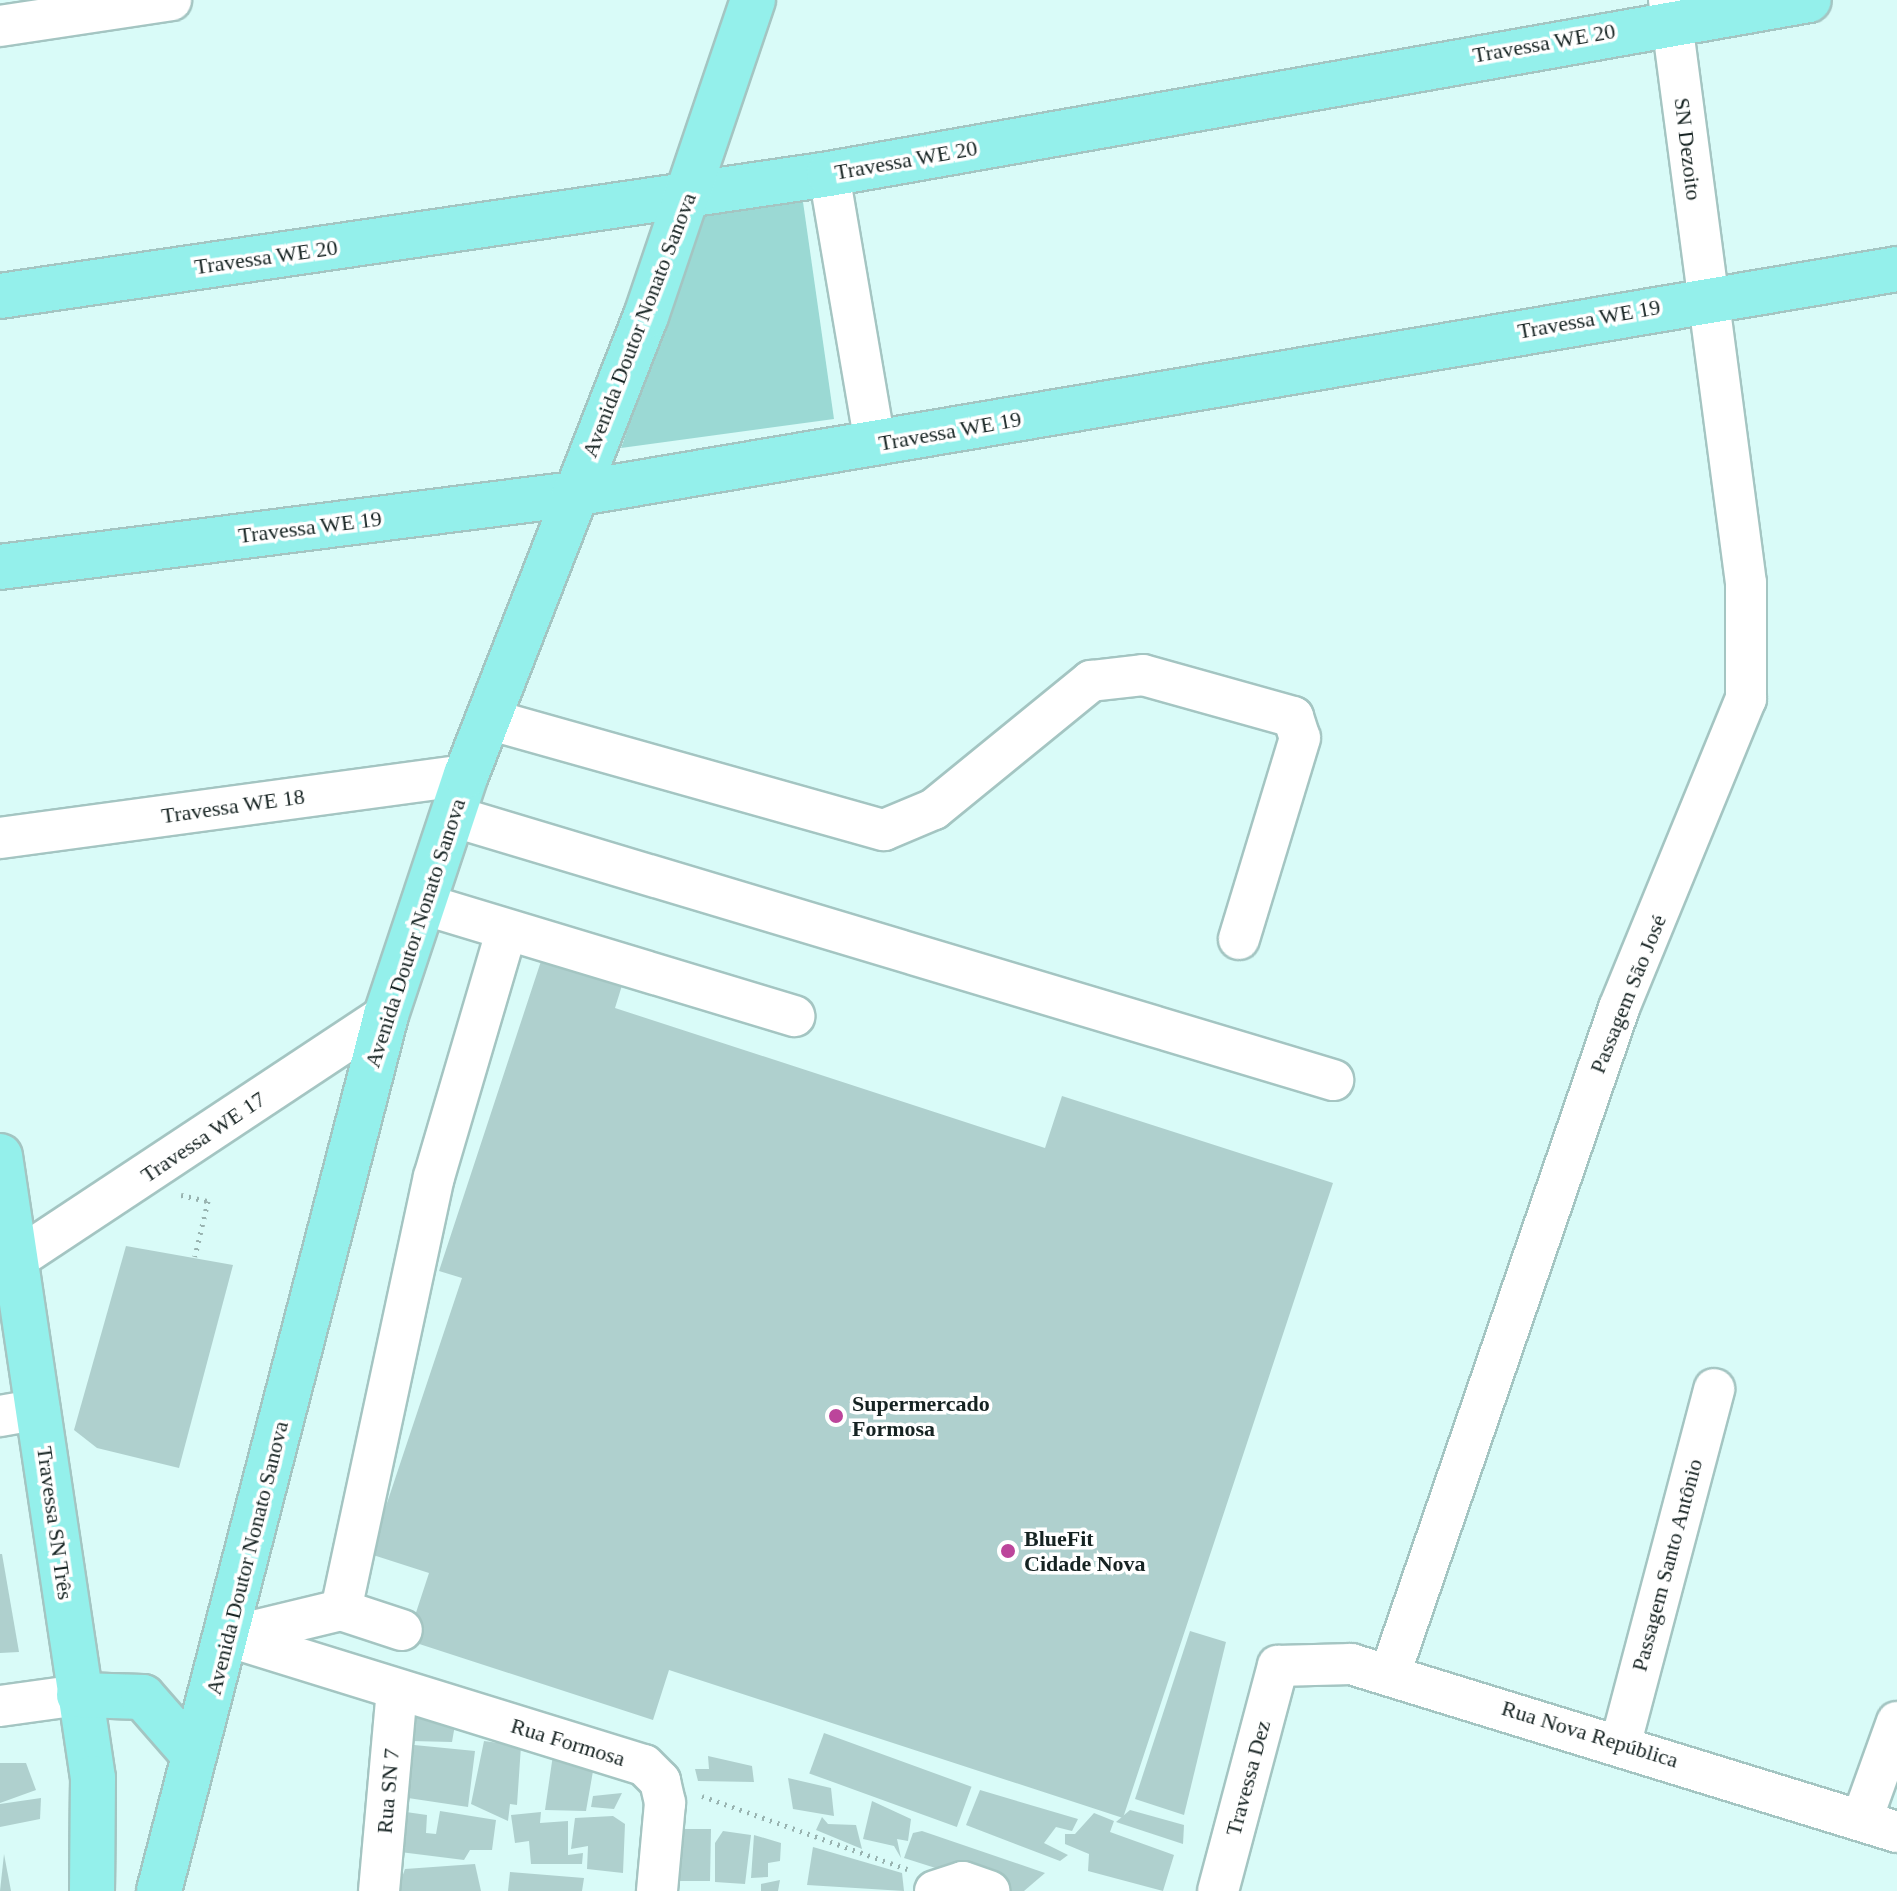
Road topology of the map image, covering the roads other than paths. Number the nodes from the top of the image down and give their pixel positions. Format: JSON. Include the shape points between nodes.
{"nodes":[{"id":1,"x":171,"y":0,"type":"edge"},
{"id":2,"x":753,"y":0,"type":"edge"},
{"id":3,"x":1791,"y":1,"type":"edge"},
{"id":4,"x":1670,"y":10,"type":"edge"},
{"id":5,"x":0,"y":26,"type":"edge"},
{"id":6,"x":829,"y":174,"type":"junction"},
{"id":7,"x":689,"y":195,"type":"junction"},
{"id":8,"x":1897,"y":269,"type":"edge"},
{"id":9,"x":0,"y":296,"type":"edge"},
{"id":10,"x":1706,"y":299,"type":"junction"},
{"id":11,"x":875,"y":444,"type":"junction"},
{"id":12,"x":574,"y":494,"type":"junction"},
{"id":13,"x":0,"y":567,"type":"edge"},
{"id":14,"x":488,"y":719,"type":"junction"},
{"id":15,"x":466,"y":775,"type":"junction"},
{"id":16,"x":452,"y":816,"type":"junction"},
{"id":17,"x":0,"y":838,"type":"edge"},
{"id":18,"x":423,"y":904,"type":"junction"},
{"id":19,"x":506,"y":932,"type":"junction"},
{"id":20,"x":1239,"y":939,"type":"dead end"},
{"id":21,"x":386,"y":1015,"type":"junction"},
{"id":22,"x":795,"y":1016,"type":"dead end"},
{"id":23,"x":1333,"y":1080,"type":"dead end"},
{"id":24,"x":0,"y":1156,"type":"edge"},
{"id":25,"x":20,"y":1257,"type":"junction"},
{"id":26,"x":1714,"y":1389,"type":"dead end"},
{"id":27,"x":20,"y":1412,"type":"edge"},
{"id":28,"x":341,"y":1610,"type":"junction"},
{"id":29,"x":402,"y":1630,"type":"dead end"},
{"id":30,"x":229,"y":1637,"type":"junction"},
{"id":31,"x":1278,"y":1666,"type":"joint"},
{"id":32,"x":1390,"y":1674,"type":"junction"},
{"id":33,"x":397,"y":1691,"type":"junction"},
{"id":34,"x":79,"y":1695,"type":"junction"},
{"id":35,"x":0,"y":1706,"type":"edge"},
{"id":36,"x":1897,"y":1722,"type":"edge"},
{"id":37,"x":1621,"y":1742,"type":"junction"},
{"id":38,"x":192,"y":1753,"type":"junction"},
{"id":39,"x":1880,"y":1825,"type":"edge"},
{"id":40,"x":940,"y":1887,"type":"edge"},
{"id":41,"x":92,"y":1891,"type":"edge"},
{"id":42,"x":159,"y":1891,"type":"edge"},
{"id":43,"x":379,"y":1891,"type":"edge"},
{"id":44,"x":657,"y":1891,"type":"edge"},
{"id":45,"x":989,"y":1891,"type":"edge"},
{"id":46,"x":1218,"y":1891,"type":"edge"}],
"edges":[{"from":1,"to":5,"type":"street"},
{"from":2,"to":7,"type":"main road","name":"Avenida Doutor Nonato Sanova"},
{"from":3,"to":4,"type":"main road","name":"Travessa WE 20"},
{"from":4,"to":6,"type":"main road","name":"Travessa WE 20"},
{"from":4,"to":10,"type":"street","name":"SN Dezoito"},
{"from":6,"to":7,"type":"main road","name":"Travessa WE 20"},
{"from":6,"to":11,"type":"street"},
{"from":7,"to":9,"type":"main road","name":"Travessa WE 20"},
{"from":7,"to":12,"type":"main road","name":"Avenida Doutor Nonato Sanova"},
{"from":8,"to":10,"type":"main road","name":"Travessa WE 19"},
{"from":10,"to":11,"type":"main road","name":"Travessa WE 19"},
{"from":10,"to":32,"type":"street","name":"Passagem São José","via":[[1746,583],[1746,699],[1619,1008]]},
{"from":11,"to":12,"type":"main road","name":"Travessa WE 19"},
{"from":12,"to":13,"type":"main road","name":"Travessa WE 19"},
{"from":12,"to":14,"type":"main road","name":"Avenida Doutor Nonato Sanova"},
{"from":14,"to":15,"type":"main road","name":"Avenida Doutor Nonato Sanova"},
{"from":14,"to":20,"type":"street","via":[[884,830],[934,809],[1091,681],[1143,675],[1293,717],[1300,738]]},
{"from":15,"to":16,"type":"main road","name":"Avenida Doutor Nonato Sanova"},
{"from":15,"to":17,"type":"street","name":"Travessa WE 18"},
{"from":16,"to":18,"type":"main road","name":"Avenida Doutor Nonato Sanova"},
{"from":16,"to":23,"type":"street"},
{"from":18,"to":19,"type":"street"},
{"from":18,"to":21,"type":"main road","name":"Avenida Doutor Nonato Sanova"},
{"from":19,"to":22,"type":"street"},
{"from":19,"to":28,"type":"street","via":[[434,1177]]},
{"from":21,"to":25,"type":"street","name":"Travessa WE 17"},
{"from":21,"to":30,"type":"main road","name":"Avenida Doutor Nonato Sanova"},
{"from":24,"to":25,"type":"main road","name":"Travessa SN Três"},
{"from":25,"to":27,"type":"main road","name":"Travessa SN Três"},
{"from":26,"to":37,"type":"street","name":"Passagem Santo Antônio"},
{"from":27,"to":34,"type":"main road","name":"Travessa SN Três"},
{"from":28,"to":29,"type":"street"},
{"from":28,"to":30,"type":"street"},
{"from":30,"to":33,"type":"street","name":"Rua Formosa"},
{"from":30,"to":38,"type":"main road","name":"Avenida Doutor Nonato Sanova"},
{"from":31,"to":32,"type":"street","name":"Rua Nova República","via":[[1351,1664]]},
{"from":31,"to":46,"type":"street","name":"Travessa Dez"},
{"from":32,"to":37,"type":"street","name":"Rua Nova República"},
{"from":33,"to":43,"type":"street","name":"Rua SN 7"},
{"from":33,"to":44,"type":"street","name":"Rua Formosa","via":[[644,1765],[660,1781],[665,1803]]},
{"from":34,"to":35,"type":"street"},
{"from":34,"to":38,"type":"main road","via":[[143,1697]]},
{"from":34,"to":41,"type":"main road","name":"Travessa SN Três","via":[[93,1778]]},
{"from":36,"to":39,"type":"street"},
{"from":37,"to":39,"type":"street","name":"Rua Nova República"},
{"from":38,"to":42,"type":"main road","name":"Avenida Doutor Nonato Sanova"},
{"from":40,"to":45,"type":"street"}]}
